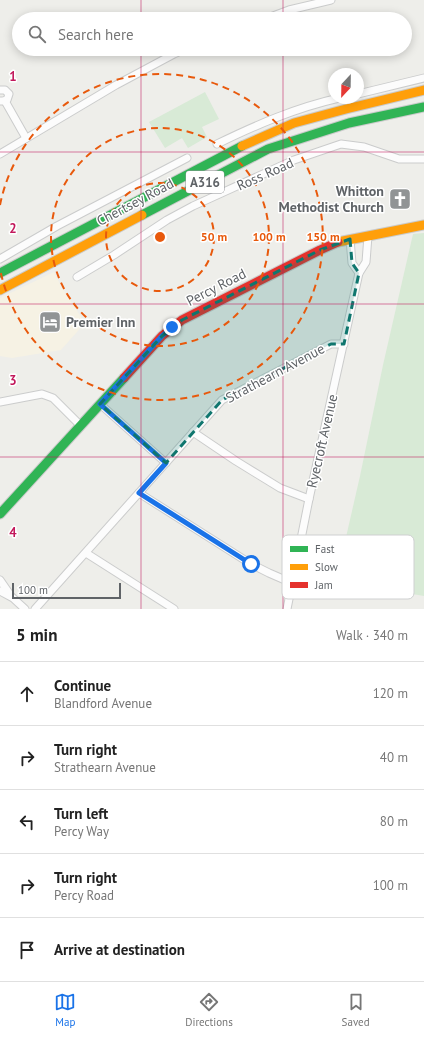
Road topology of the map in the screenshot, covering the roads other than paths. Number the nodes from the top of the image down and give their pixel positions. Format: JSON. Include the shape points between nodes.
{"nodes":[{"id":1,"x":331,"y":0,"type":"edge"},
{"id":2,"x":284,"y":12,"type":"edge"},
{"id":3,"x":170,"y":56,"type":"edge"},
{"id":4,"x":424,"y":78,"type":"edge"},
{"id":5,"x":0,"y":90,"type":"edge"},
{"id":6,"x":424,"y":90,"type":"edge"},
{"id":7,"x":364,"y":93,"type":"edge"},
{"id":8,"x":3,"y":101,"type":"edge"},
{"id":9,"x":328,"y":101,"type":"edge"},
{"id":10,"x":424,"y":107,"type":"edge"},
{"id":11,"x":26,"y":138,"type":"junction"},
{"id":12,"x":217,"y":144,"type":"dead end"},
{"id":13,"x":0,"y":154,"type":"edge"},
{"id":14,"x":187,"y":158,"type":"dead end"},
{"id":15,"x":424,"y":159,"type":"edge"},
{"id":16,"x":424,"y":225,"type":"edge"},
{"id":17,"x":368,"y":236,"type":"junction"},
{"id":18,"x":350,"y":239,"type":"junction"},
{"id":19,"x":0,"y":259,"type":"edge"},
{"id":20,"x":0,"y":273,"type":"edge"},
{"id":21,"x":359,"y":273,"type":"junction"},
{"id":22,"x":77,"y":277,"type":"dead end"},
{"id":23,"x":0,"y":290,"type":"edge"},
{"id":24,"x":344,"y":344,"type":"junction"},
{"id":25,"x":0,"y":402,"type":"edge"},
{"id":26,"x":100,"y":404,"type":"junction"},
{"id":27,"x":81,"y":426,"type":"junction"},
{"id":28,"x":193,"y":432,"type":"junction"},
{"id":29,"x":166,"y":463,"type":"junction"},
{"id":30,"x":139,"y":493,"type":"junction"},
{"id":31,"x":309,"y":499,"type":"junction"},
{"id":32,"x":0,"y":514,"type":"edge"},
{"id":33,"x":302,"y":535,"type":"edge"},
{"id":34,"x":86,"y":553,"type":"junction"},
{"id":35,"x":282,"y":578,"type":"edge"},
{"id":36,"x":0,"y":580,"type":"edge"},
{"id":37,"x":0,"y":591,"type":"edge"},
{"id":38,"x":13,"y":598,"type":"junction"},
{"id":39,"x":289,"y":599,"type":"edge"},
{"id":40,"x":25,"y":609,"type":"edge"},
{"id":41,"x":35,"y":609,"type":"edge"},
{"id":42,"x":174,"y":609,"type":"edge"},
{"id":43,"x":287,"y":609,"type":"edge"}],
"edges":[{"from":1,"to":2,"type":"street"},
{"from":3,"to":11,"type":"street"},
{"from":4,"to":7,"type":"street"},
{"from":5,"to":8,"type":"street","via":[[8,92],[8,98]]},
{"from":6,"to":20,"type":"main road","name":"Chertsey Road","number":"A316","via":[[294,123],[252,141]]},
{"from":8,"to":11,"type":"street"},
{"from":9,"to":12,"type":"street","via":[[274,118]]},
{"from":10,"to":23,"type":"main road","name":"Chertsey Road","number":"A316","via":[[349,123],[268,149]]},
{"from":11,"to":13,"type":"street"},
{"from":14,"to":19,"type":"street","name":"Chertsey Road"},
{"from":15,"to":22,"type":"street","name":"Ross Road","via":[[399,159],[364,147],[341,144],[294,160],[193,206]]},
{"from":16,"to":17,"type":"main road","name":"Percy Road"},
{"from":17,"to":18,"type":"main road","name":"Percy Road"},
{"from":17,"to":21,"type":"street","name":"Ryecroft Avenue","via":[[366,262]]},
{"from":18,"to":21,"type":"street","via":[[352,263]]},
{"from":18,"to":26,"type":"main road","name":"Percy Road","via":[[320,250],[182,320],[162,336]]},
{"from":21,"to":24,"type":"street","name":"Ryecroft Avenue"},
{"from":24,"to":28,"type":"street","name":"Strathearn Avenue","via":[[332,344],[222,400]]},
{"from":24,"to":31,"type":"street","name":"Ryecroft Avenue"},
{"from":25,"to":27,"type":"street","via":[[42,394],[53,398]]},
{"from":26,"to":27,"type":"main road","name":"Percy Road"},
{"from":26,"to":29,"type":"street"},
{"from":27,"to":32,"type":"main road","name":"Percy Road"},
{"from":28,"to":29,"type":"street","name":"Strathearn Avenue"},
{"from":28,"to":31,"type":"street","via":[[280,488]]},
{"from":29,"to":30,"type":"street","name":"Strathearn Avenue"},
{"from":30,"to":34,"type":"street","name":"Strathearn Avenue"},
{"from":30,"to":35,"type":"street","via":[[251,564]]},
{"from":31,"to":33,"type":"street","name":"Ryecroft Avenue"},
{"from":34,"to":41,"type":"street","name":"Strathearn Avenue"},
{"from":34,"to":42,"type":"street"},
{"from":36,"to":38,"type":"street"},
{"from":37,"to":38,"type":"street"},
{"from":38,"to":40,"type":"street"},
{"from":39,"to":43,"type":"street","name":"Ryecroft Avenue"}]}
